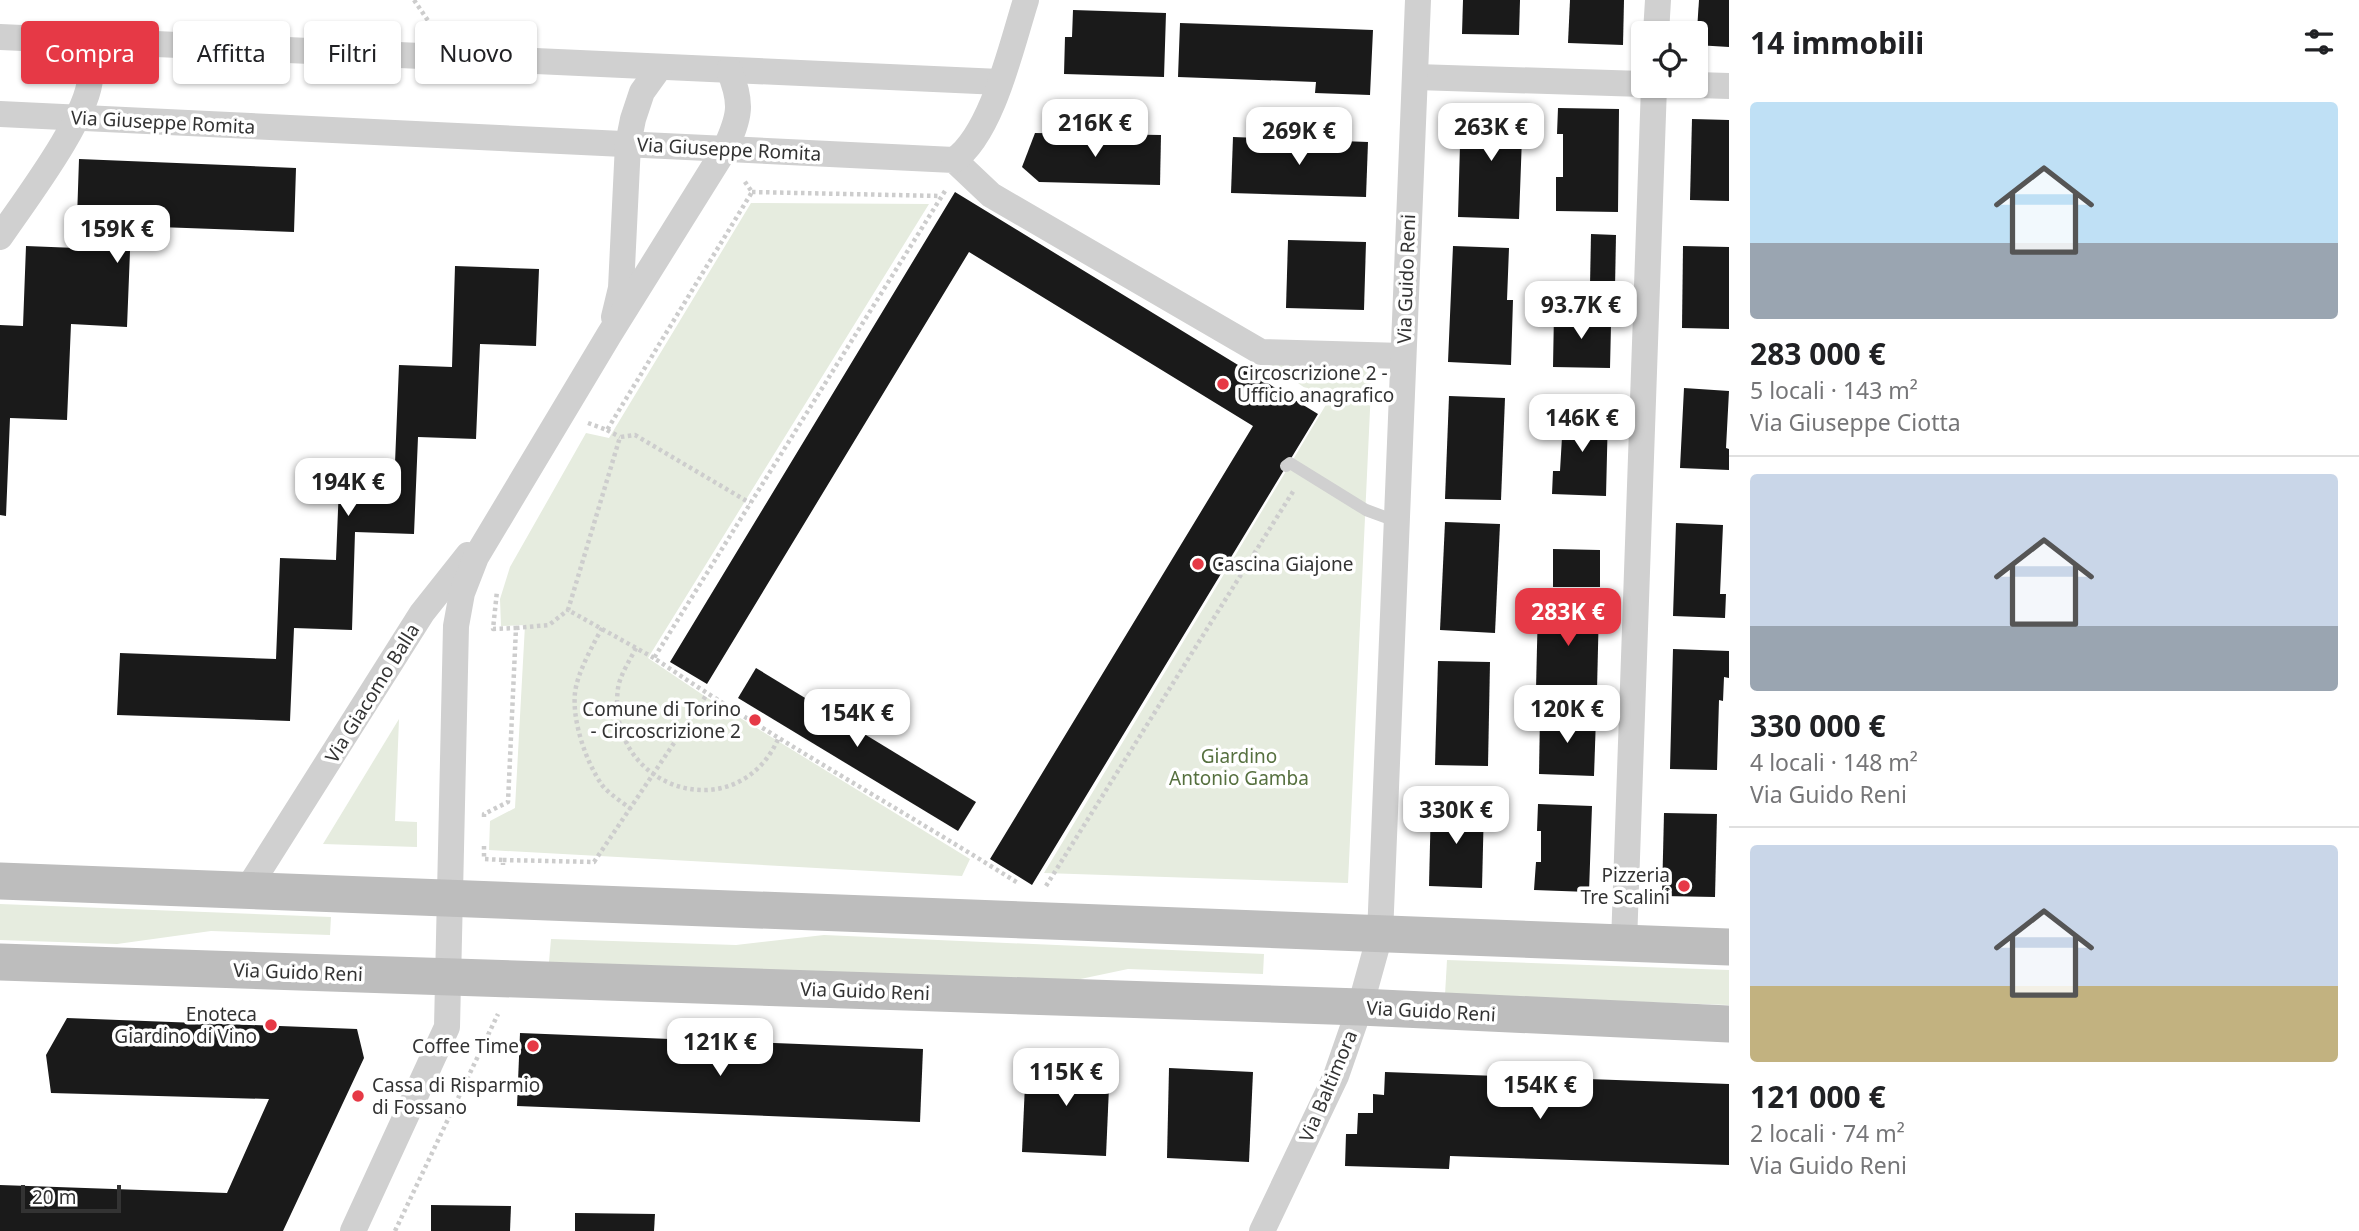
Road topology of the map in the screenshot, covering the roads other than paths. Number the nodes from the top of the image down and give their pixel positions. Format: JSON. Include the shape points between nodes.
{"nodes":[{"id":1,"x":1026,"y":0,"type":"edge"},
{"id":2,"x":1418,"y":0,"type":"edge"},
{"id":3,"x":1658,"y":0,"type":"edge"},
{"id":4,"x":1657,"y":21,"type":"edge"},
{"id":5,"x":0,"y":37,"type":"edge"},
{"id":6,"x":21,"y":38,"type":"edge"},
{"id":7,"x":159,"y":45,"type":"edge"},
{"id":8,"x":660,"y":67,"type":"junction"},
{"id":9,"x":729,"y":70,"type":"junction"},
{"id":10,"x":1416,"y":77,"type":"junction"},
{"id":11,"x":1000,"y":82,"type":"junction"},
{"id":12,"x":1631,"y":83,"type":"edge"},
{"id":13,"x":89,"y":84,"type":"edge"},
{"id":14,"x":1708,"y":85,"type":"edge"},
{"id":15,"x":1729,"y":86,"type":"edge"},
{"id":16,"x":1654,"y":98,"type":"edge"},
{"id":17,"x":0,"y":114,"type":"edge"},
{"id":18,"x":77,"y":118,"type":"junction"},
{"id":19,"x":628,"y":144,"type":"junction"},
{"id":20,"x":725,"y":149,"type":"junction"},
{"id":21,"x":954,"y":160,"type":"junction"},
{"id":22,"x":0,"y":237,"type":"edge"},
{"id":23,"x":609,"y":335,"type":"junction"},
{"id":24,"x":1403,"y":356,"type":"junction"},
{"id":25,"x":1286,"y":466,"type":"dead end"},
{"id":26,"x":507,"y":504,"type":"junction"},
{"id":27,"x":1396,"y":521,"type":"junction"},
{"id":28,"x":0,"y":881,"type":"edge"},
{"id":29,"x":247,"y":890,"type":"junction"},
{"id":30,"x":448,"y":897,"type":"junction"},
{"id":31,"x":1380,"y":935,"type":"junction"},
{"id":32,"x":1624,"y":943,"type":"junction"},
{"id":33,"x":1729,"y":947,"type":"edge"},
{"id":34,"x":0,"y":961,"type":"edge"},
{"id":35,"x":449,"y":976,"type":"junction"},
{"id":36,"x":1360,"y":1007,"type":"junction"},
{"id":37,"x":1729,"y":1024,"type":"edge"},
{"id":38,"x":353,"y":1231,"type":"edge"},
{"id":39,"x":1262,"y":1231,"type":"edge"}],
"edges":[{"from":1,"to":11,"type":"street"},
{"from":2,"to":10,"type":"street","name":"Via Guido Reni"},
{"from":3,"to":4,"type":"street"},
{"from":5,"to":6,"type":"street"},
{"from":7,"to":8,"type":"street"},
{"from":8,"to":9,"type":"street"},
{"from":8,"to":19,"type":"street","name":"Via Giacomo Balla","via":[[642,92]]},
{"from":9,"to":11,"type":"street"},
{"from":9,"to":20,"type":"street","name":"Via Giacomo Balla","via":[[740,110]]},
{"from":10,"to":12,"type":"street"},
{"from":10,"to":24,"type":"street","name":"Via Guido Reni"},
{"from":11,"to":21,"type":"street","via":[[979,134]]},
{"from":13,"to":18,"type":"street"},
{"from":14,"to":15,"type":"street"},
{"from":16,"to":32,"type":"street"},
{"from":17,"to":18,"type":"street","name":"Via Giuseppe Romita"},
{"from":18,"to":19,"type":"street","name":"Via Giuseppe Romita"},
{"from":18,"to":22,"type":"street"},
{"from":19,"to":20,"type":"street","name":"Via Giuseppe Romita"},
{"from":19,"to":23,"type":"street","name":"Via Giacomo Balla","via":[[621,288]]},
{"from":20,"to":21,"type":"street","name":"Via Giuseppe Romita"},
{"from":20,"to":23,"type":"street","name":"Via Giacomo Balla"},
{"from":21,"to":24,"type":"street","via":[[991,195],[1261,352]]},
{"from":23,"to":26,"type":"street","name":"Via Giacomo Balla"},
{"from":24,"to":27,"type":"street","name":"Via Guido Reni"},
{"from":25,"to":27,"type":"lane","via":[[1290,463],[1366,509]]},
{"from":26,"to":29,"type":"street","name":"Via Giacomo Balla","via":[[422,614]]},
{"from":26,"to":30,"type":"street","name":"Via Giacomo Balla","via":[[476,556],[456,626]]},
{"from":27,"to":31,"type":"street","name":"Via Guido Reni"},
{"from":28,"to":29,"type":"main road"},
{"from":29,"to":30,"type":"main road"},
{"from":30,"to":31,"type":"main road"},
{"from":30,"to":35,"type":"street","name":"Via Giacomo Balla"},
{"from":31,"to":32,"type":"main road"},
{"from":31,"to":36,"type":"street","name":"Via Baltimora"},
{"from":32,"to":33,"type":"main road"},
{"from":34,"to":35,"type":"main road","name":"Via Guido Reni"},
{"from":35,"to":36,"type":"main road","name":"Via Guido Reni"},
{"from":35,"to":38,"type":"street","name":"Via Giacomo Balla","via":[[447,1027],[440,1047]]},
{"from":36,"to":37,"type":"main road","name":"Via Guido Reni"},
{"from":36,"to":39,"type":"street","name":"Via Baltimora","via":[[1336,1076]]}]}
